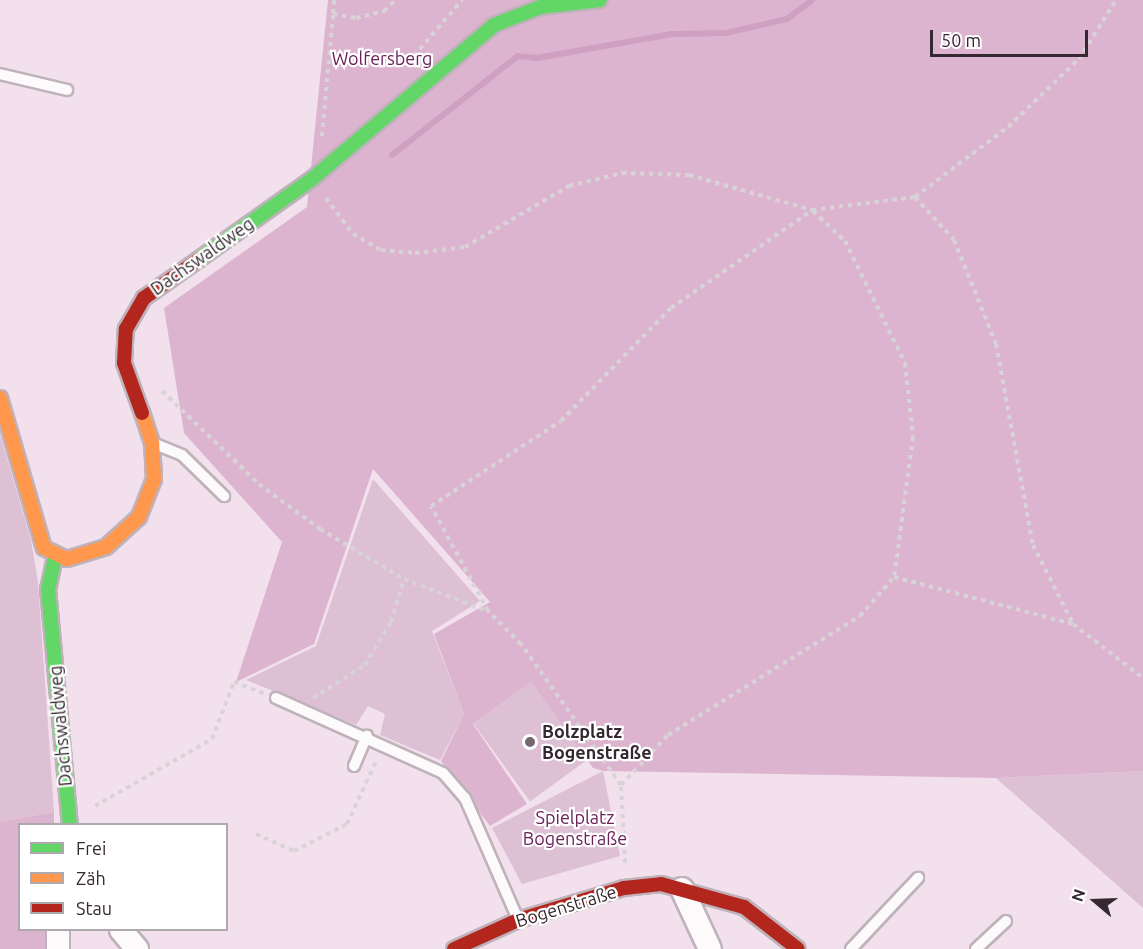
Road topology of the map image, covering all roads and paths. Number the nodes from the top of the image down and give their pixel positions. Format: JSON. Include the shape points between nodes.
{"nodes":[{"id":1,"x":334,"y":0,"type":"edge"},
{"id":2,"x":396,"y":0,"type":"edge"},
{"id":3,"x":600,"y":0,"type":"edge"},
{"id":4,"x":1116,"y":0,"type":"edge"},
{"id":5,"x":333,"y":14,"type":"junction"},
{"id":6,"x":0,"y":74,"type":"edge"},
{"id":7,"x":67,"y":90,"type":"dead end"},
{"id":8,"x":321,"y":142,"type":"dead end"},
{"id":9,"x":312,"y":179,"type":"junction"},
{"id":10,"x":915,"y":197,"type":"junction"},
{"id":11,"x":812,"y":210,"type":"junction"},
{"id":12,"x":154,"y":381,"type":"dead end"},
{"id":13,"x":0,"y":398,"type":"edge"},
{"id":14,"x":152,"y":443,"type":"junction"},
{"id":15,"x":224,"y":496,"type":"dead end"},
{"id":16,"x":55,"y":557,"type":"junction"},
{"id":17,"x":894,"y":577,"type":"junction"},
{"id":18,"x":404,"y":579,"type":"junction"},
{"id":19,"x":488,"y":611,"type":"junction"},
{"id":20,"x":1073,"y":624,"type":"junction"},
{"id":21,"x":1143,"y":678,"type":"edge"},
{"id":22,"x":276,"y":698,"type":"joint"},
{"id":23,"x":306,"y":703,"type":"dead end"},
{"id":24,"x":367,"y":736,"type":"junction"},
{"id":25,"x":354,"y":766,"type":"dead end"},
{"id":26,"x":371,"y":770,"type":"dead end"},
{"id":27,"x":621,"y":785,"type":"junction"},
{"id":28,"x":69,"y":822,"type":"edge"},
{"id":29,"x":256,"y":834,"type":"dead end"},
{"id":30,"x":918,"y":878,"type":"dead end"},
{"id":31,"x":624,"y":888,"type":"junction"},
{"id":32,"x":682,"y":890,"type":"junction"},
{"id":33,"x":518,"y":920,"type":"junction"},
{"id":34,"x":1006,"y":921,"type":"dead end"},
{"id":35,"x":58,"y":931,"type":"edge"},
{"id":36,"x":122,"y":931,"type":"edge"},
{"id":37,"x":58,"y":949,"type":"edge"},
{"id":38,"x":137,"y":949,"type":"edge"},
{"id":39,"x":454,"y":949,"type":"edge"},
{"id":40,"x":710,"y":949,"type":"edge"},
{"id":41,"x":798,"y":949,"type":"edge"},
{"id":42,"x":851,"y":949,"type":"edge"},
{"id":43,"x":976,"y":949,"type":"edge"}],
"edges":[{"from":1,"to":5,"type":"path"},
{"from":2,"to":5,"type":"path","via":[[384,10],[356,18]]},
{"from":3,"to":9,"type":"street","name":"Dachswaldweg","via":[[541,7],[494,25]]},
{"from":4,"to":10,"type":"path","via":[[1079,59],[1008,127]]},
{"from":5,"to":8,"type":"path"},
{"from":6,"to":7,"type":"lane"},
{"from":9,"to":11,"type":"path","via":[[353,234],[381,250],[415,253],[465,247],[569,186],[622,173],[689,175]]},
{"from":9,"to":14,"type":"street","name":"Dachswaldweg","via":[[157,285],[134,313],[124,363]]},
{"from":10,"to":11,"type":"path"},
{"from":10,"to":20,"type":"path","via":[[954,240],[979,293],[996,344],[1033,545]]},
{"from":11,"to":17,"type":"path","via":[[845,241],[905,363],[912,437]]},
{"from":11,"to":19,"type":"path","via":[[670,308],[561,421],[431,506]]},
{"from":12,"to":18,"type":"path","via":[[259,484]]},
{"from":13,"to":16,"type":"street","via":[[44,548]]},
{"from":14,"to":15,"type":"lane","via":[[182,455]]},
{"from":14,"to":16,"type":"street","name":"Dachswaldweg","via":[[154,478],[147,503],[128,530],[86,556]]},
{"from":16,"to":28,"type":"street","name":"Dachswaldweg","via":[[48,590]]},
{"from":17,"to":20,"type":"path"},
{"from":17,"to":27,"type":"path","via":[[860,616],[668,735]]},
{"from":18,"to":19,"type":"path"},
{"from":18,"to":23,"type":"path","via":[[391,622],[365,664]]},
{"from":19,"to":27,"type":"path","via":[[521,645]]},
{"from":20,"to":21,"type":"path"},
{"from":22,"to":24,"type":"lane"},
{"from":22,"to":28,"type":"path","via":[[234,682],[212,739]]},
{"from":24,"to":25,"type":"lane"},
{"from":24,"to":33,"type":"lane","via":[[443,773],[465,798]]},
{"from":26,"to":29,"type":"path","via":[[347,824],[294,851]]},
{"from":27,"to":31,"type":"path","via":[[626,816]]},
{"from":30,"to":42,"type":"lane"},
{"from":31,"to":32,"type":"street","name":"Bogenstraße","via":[[661,884]]},
{"from":31,"to":33,"type":"street","name":"Bogenstraße"},
{"from":32,"to":40,"type":"street"},
{"from":32,"to":41,"type":"street","name":"Bogenstraße","via":[[744,908]]},
{"from":33,"to":39,"type":"street","name":"Bogenstraße"},
{"from":34,"to":43,"type":"lane"},
{"from":35,"to":37,"type":"street"},
{"from":36,"to":38,"type":"street"}]}
